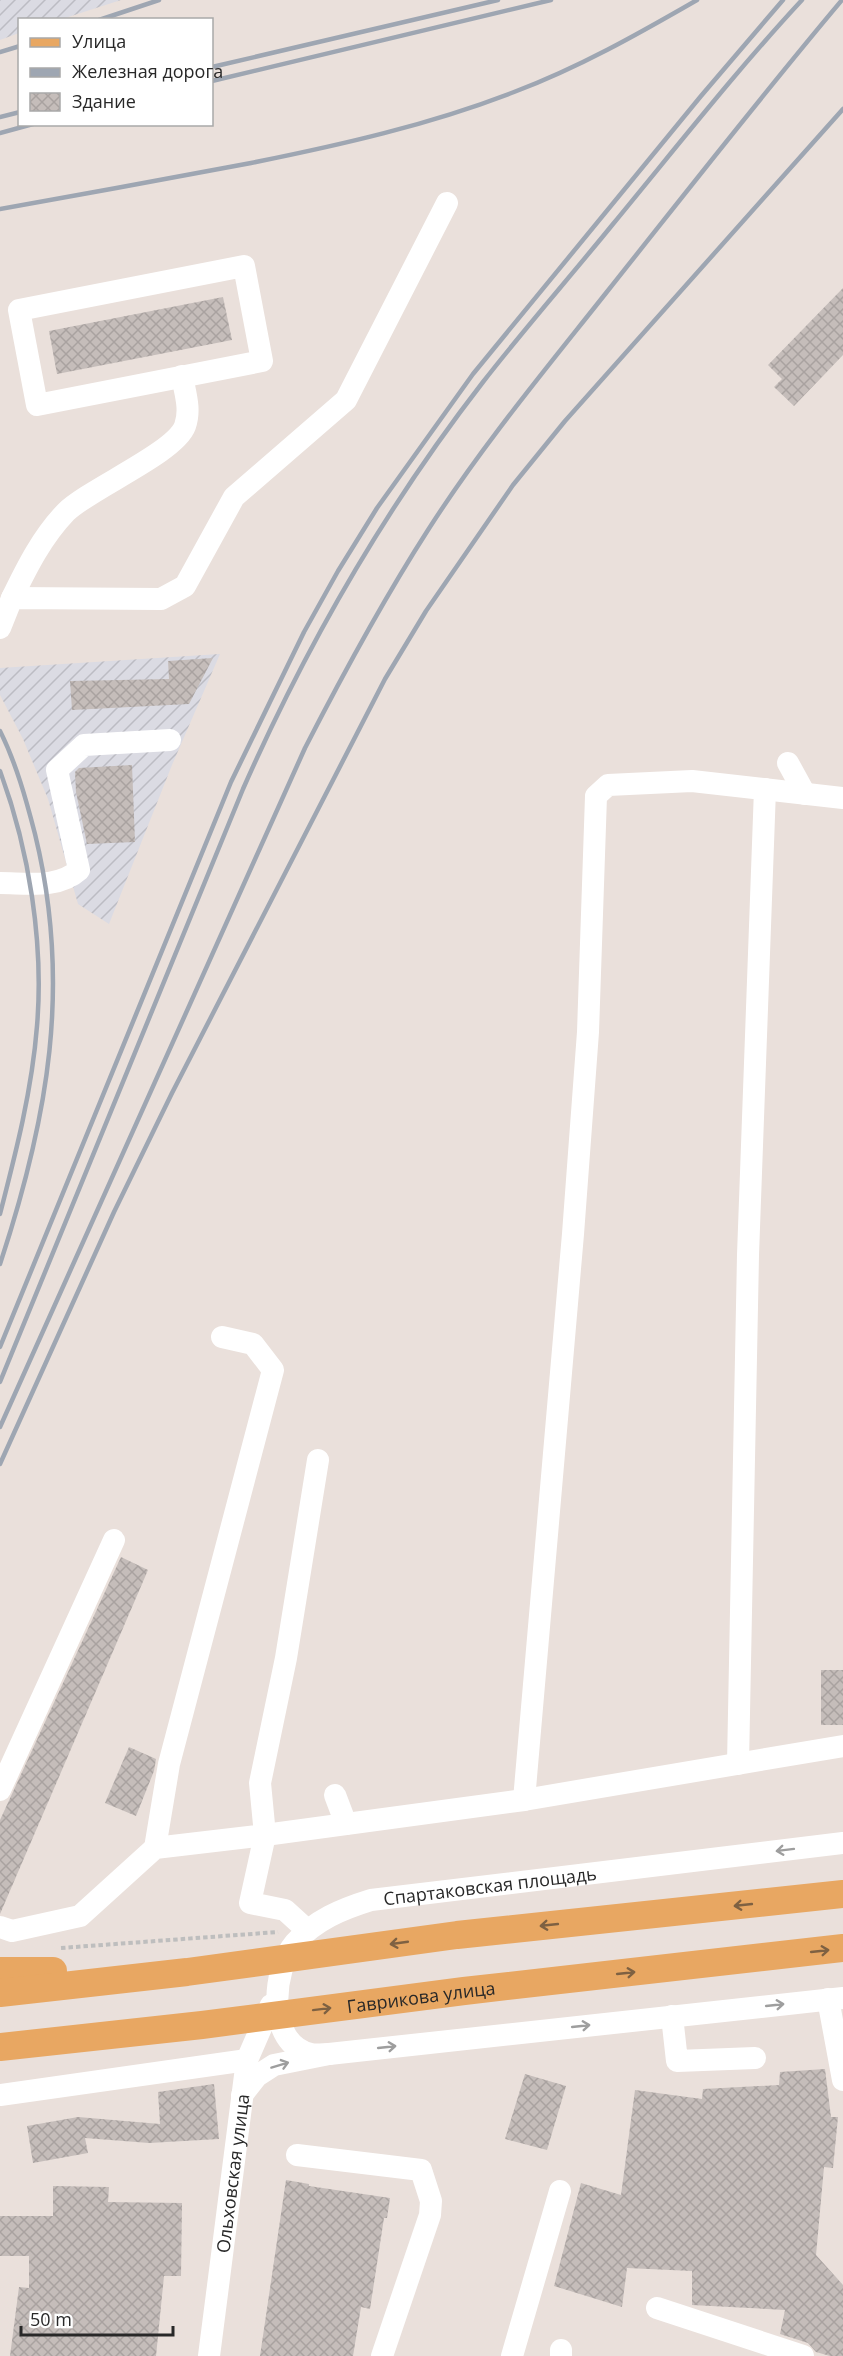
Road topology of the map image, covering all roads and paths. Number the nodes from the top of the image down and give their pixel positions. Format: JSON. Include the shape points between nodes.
{"nodes":[{"id":1,"x":447,"y":203,"type":"dead end"},
{"id":2,"x":182,"y":376,"type":"junction"},
{"id":3,"x":12,"y":598,"type":"junction"},
{"id":4,"x":0,"y":628,"type":"edge"},
{"id":5,"x":170,"y":740,"type":"dead end"},
{"id":6,"x":788,"y":763,"type":"dead end"},
{"id":7,"x":765,"y":789,"type":"junction"},
{"id":8,"x":805,"y":794,"type":"junction"},
{"id":9,"x":843,"y":798,"type":"edge"},
{"id":10,"x":0,"y":883,"type":"edge"},
{"id":11,"x":222,"y":1336,"type":"dead end"},
{"id":12,"x":318,"y":1460,"type":"dead end"},
{"id":13,"x":114,"y":1540,"type":"dead end"},
{"id":14,"x":843,"y":1746,"type":"edge"},
{"id":15,"x":738,"y":1764,"type":"junction"},
{"id":16,"x":0,"y":1790,"type":"edge"},
{"id":17,"x":335,"y":1795,"type":"dead end"},
{"id":18,"x":524,"y":1800,"type":"junction"},
{"id":19,"x":346,"y":1824,"type":"junction"},
{"id":20,"x":265,"y":1835,"type":"junction"},
{"id":21,"x":843,"y":1843,"type":"edge"},
{"id":22,"x":155,"y":1848,"type":"junction"},
{"id":23,"x":843,"y":1894,"type":"edge"},
{"id":24,"x":0,"y":1927,"type":"edge"},
{"id":25,"x":307,"y":1930,"type":"junction"},
{"id":26,"x":280,"y":1932,"type":"dead end"},
{"id":27,"x":54,"y":1948,"type":"dead end"},
{"id":28,"x":843,"y":1948,"type":"edge"},
{"id":29,"x":0,"y":1971,"type":"edge"},
{"id":30,"x":187,"y":1972,"type":"junction"},
{"id":31,"x":0,"y":1993,"type":"edge"},
{"id":32,"x":276,"y":1995,"type":"junction"},
{"id":33,"x":836,"y":1998,"type":"edge"},
{"id":34,"x":672,"y":2016,"type":"junction"},
{"id":35,"x":202,"y":2025,"type":"junction"},
{"id":36,"x":0,"y":2047,"type":"edge"},
{"id":37,"x":329,"y":2054,"type":"junction"},
{"id":38,"x":755,"y":2058,"type":"dead end"},
{"id":39,"x":247,"y":2060,"type":"junction"},
{"id":40,"x":0,"y":2068,"type":"edge"},
{"id":41,"x":843,"y":2080,"type":"edge"},
{"id":42,"x":242,"y":2095,"type":"junction"},
{"id":43,"x":0,"y":2096,"type":"edge"},
{"id":44,"x":297,"y":2155,"type":"dead end"},
{"id":45,"x":560,"y":2191,"type":"dead end"},
{"id":46,"x":657,"y":2308,"type":"dead end"},
{"id":47,"x":209,"y":2356,"type":"edge"},
{"id":48,"x":382,"y":2356,"type":"edge"},
{"id":49,"x":512,"y":2356,"type":"edge"},
{"id":50,"x":803,"y":2356,"type":"edge"}],
"edges":[{"from":1,"to":3,"type":"street","via":[[346,400],[234,497],[185,586],[161,599]]},
{"from":2,"to":2,"type":"street","via":[[37,405],[19,310],[244,266],[262,361]]},
{"from":2,"to":3,"type":"street","via":[[189,409],[184,428],[169,445],[68,511],[36,548]]},
{"from":3,"to":4,"type":"street"},
{"from":5,"to":10,"type":"street","via":[[84,745],[57,770],[79,870],[71,877],[46,884]]},
{"from":6,"to":8,"type":"street"},
{"from":7,"to":8,"type":"street"},
{"from":7,"to":15,"type":"street","via":[[748,1255]]},
{"from":7,"to":18,"type":"street","via":[[646,781],[608,785],[596,796],[588,1032]]},
{"from":8,"to":9,"type":"street"},
{"from":11,"to":22,"type":"street","via":[[253,1344],[273,1370],[169,1764]]},
{"from":12,"to":20,"type":"street","via":[[286,1658],[260,1783]]},
{"from":13,"to":16,"type":"street"},
{"from":14,"to":15,"type":"street"},
{"from":15,"to":18,"type":"street"},
{"from":17,"to":19,"type":"street"},
{"from":18,"to":19,"type":"street"},
{"from":19,"to":20,"type":"street"},
{"from":20,"to":22,"type":"street"},
{"from":20,"to":25,"type":"street","via":[[250,1903],[285,1910]]},
{"from":21,"to":25,"type":"street","name":"Спартаковская площадь","one_way":true,"via":[[371,1900],[332,1914]]},
{"from":22,"to":24,"type":"street","via":[[80,1916],[12,1931]]},
{"from":23,"to":30,"type":"main road","one_way":true,"via":[[457,1935]]},
{"from":25,"to":32,"type":"street","name":"Спартаковская площадь","via":[[284,1961]]},
{"from":26,"to":27,"type":"path"},
{"from":35,"to":28,"type":"main road","name":"Гаврикова улица","one_way":true},
{"from":29,"to":30,"type":"main road"},
{"from":30,"to":31,"type":"main road"},
{"from":32,"to":37,"type":"street","name":"Спартаковская площадь","via":[[284,2032],[296,2047],[311,2054]]},
{"from":32,"to":39,"type":"street","name":"Ольховская улица"},
{"from":34,"to":33,"type":"street","name":"Спартаковская площадь","one_way":true},
{"from":33,"to":41,"type":"street"},
{"from":37,"to":34,"type":"street","name":"Спартаковская площадь","one_way":true},
{"from":34,"to":38,"type":"street","via":[[677,2061]]},
{"from":35,"to":36,"type":"main road","name":"Гаврикова улица"},
{"from":35,"to":40,"type":"main road"},
{"from":42,"to":37,"type":"street","name":"Спартаковская площадь","one_way":true,"via":[[257,2076],[274,2065]]},
{"from":39,"to":42,"type":"street","name":"Ольховская улица"},
{"from":39,"to":43,"type":"street"},
{"from":42,"to":47,"type":"street","name":"Ольховская улица"},
{"from":44,"to":48,"type":"street","via":[[421,2170],[431,2201],[430,2215]]},
{"from":45,"to":49,"type":"street"},
{"from":46,"to":50,"type":"street"}]}
